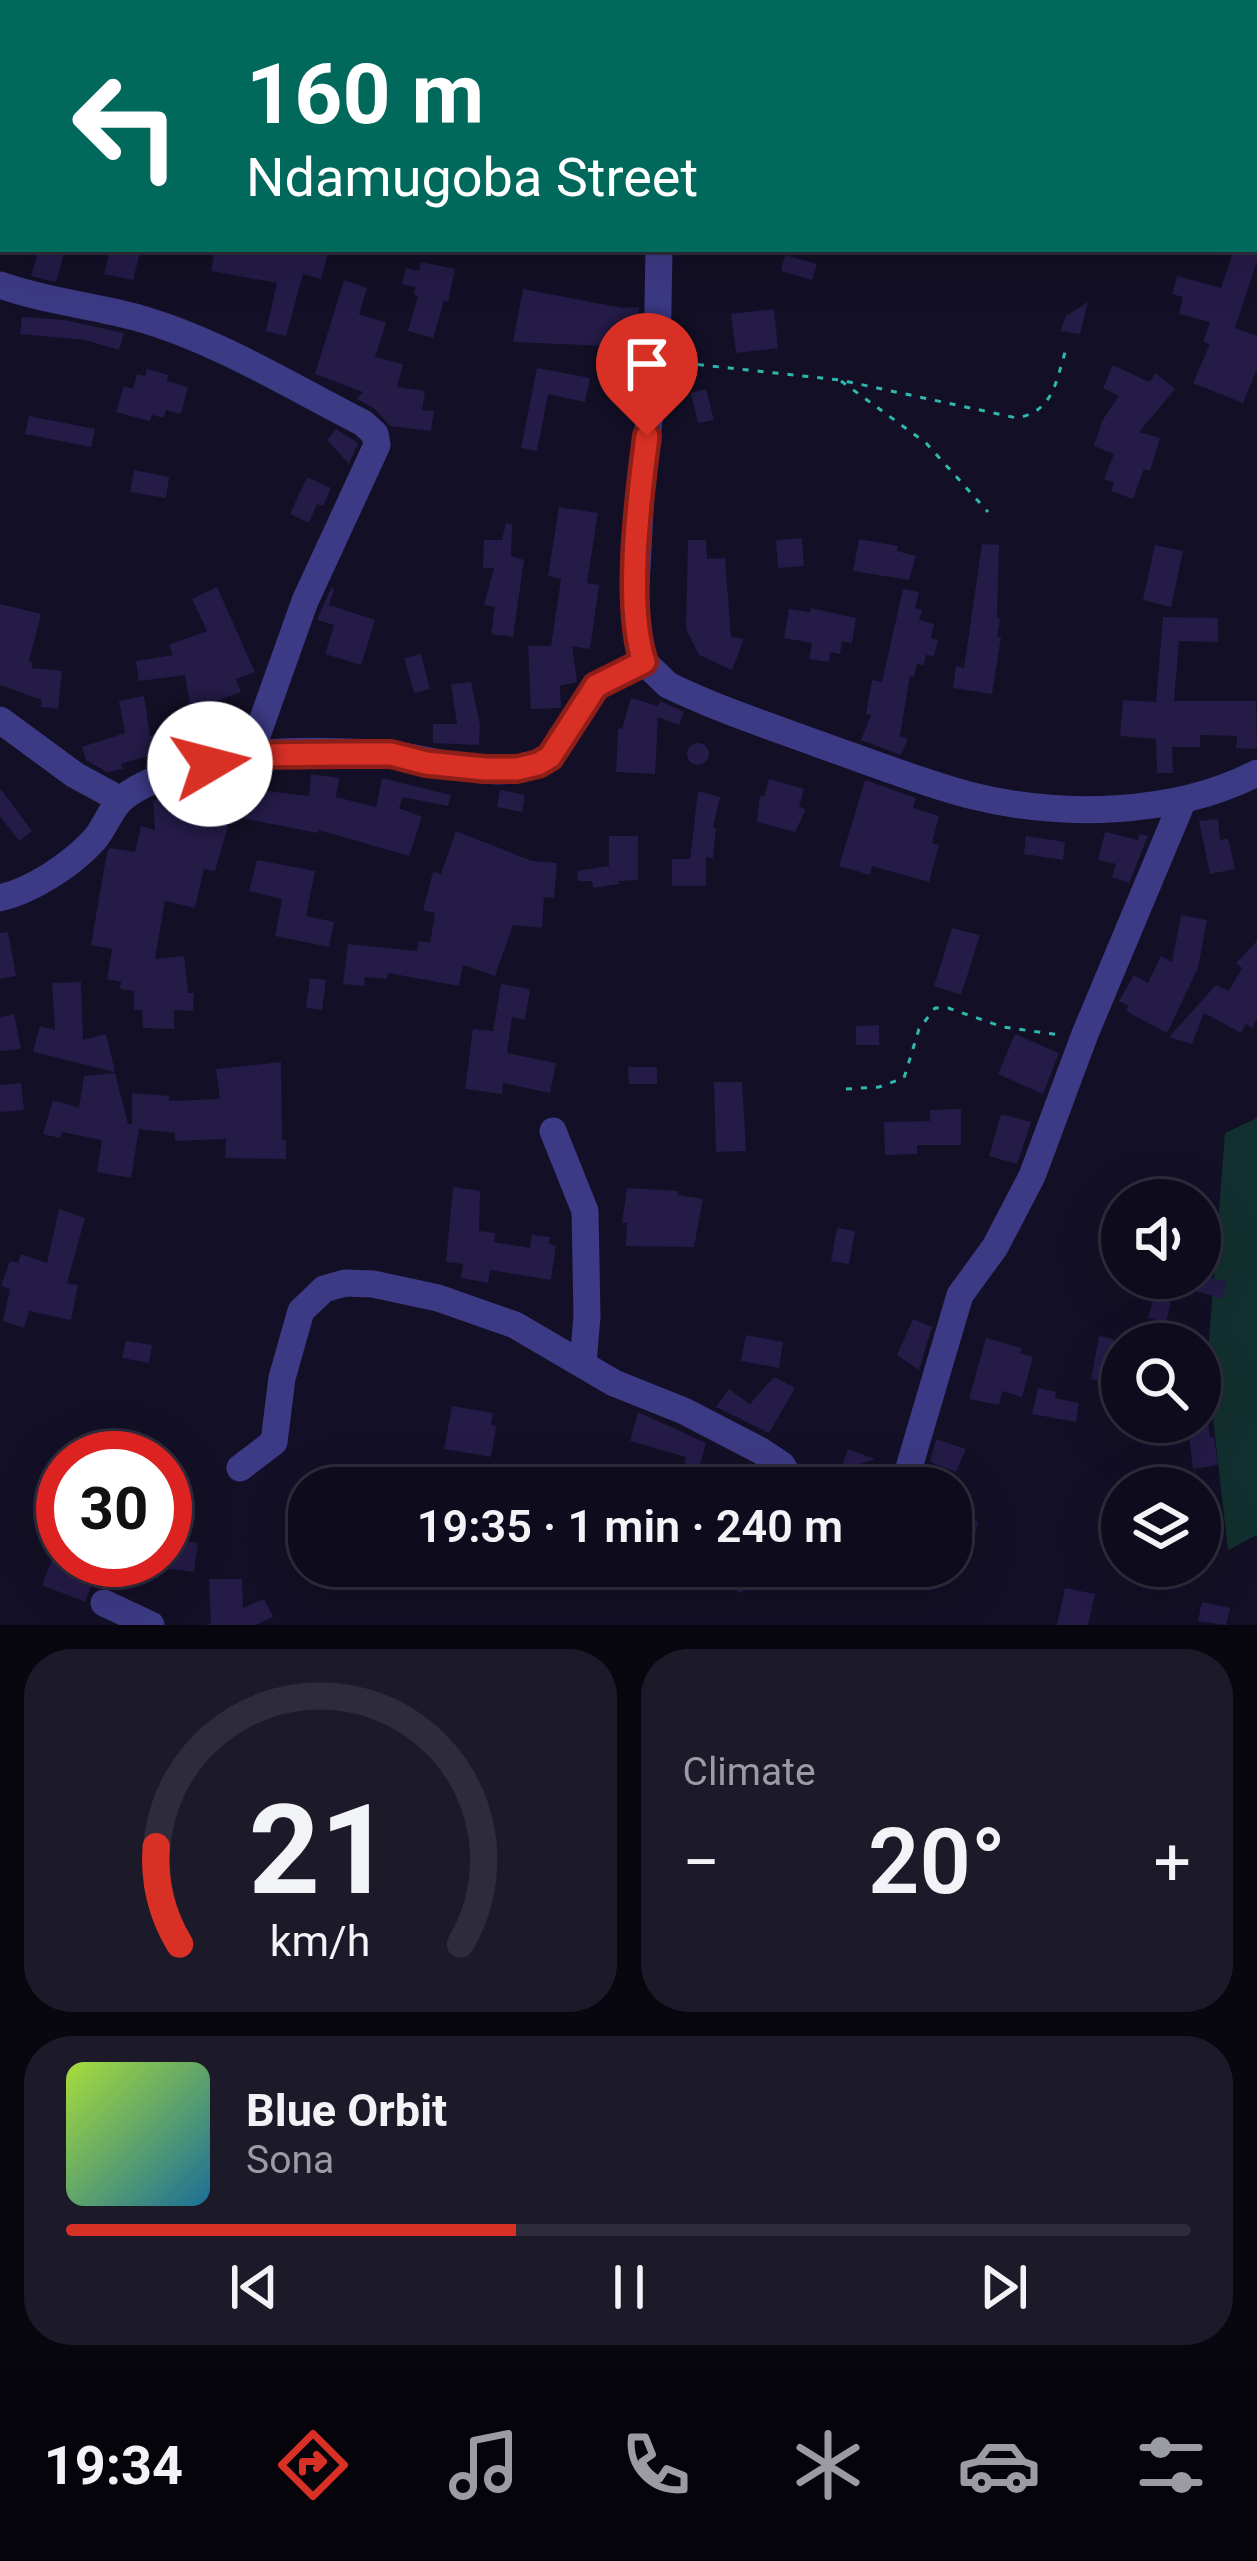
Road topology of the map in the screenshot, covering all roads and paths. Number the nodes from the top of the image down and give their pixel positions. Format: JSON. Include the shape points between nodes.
{"nodes":[{"id":1,"x":659,"y":252,"type":"edge"},
{"id":2,"x":0,"y":284,"type":"edge"},
{"id":3,"x":1067,"y":346,"type":"dead end"},
{"id":4,"x":657,"y":361,"type":"junction"},
{"id":5,"x":840,"y":380,"type":"junction"},
{"id":6,"x":988,"y":512,"type":"dead end"},
{"id":7,"x":644,"y":662,"type":"junction"},
{"id":8,"x":0,"y":720,"type":"edge"},
{"id":9,"x":250,"y":755,"type":"junction"},
{"id":10,"x":1257,"y":772,"type":"edge"},
{"id":11,"x":121,"y":800,"type":"junction"},
{"id":12,"x":1183,"y":800,"type":"junction"},
{"id":13,"x":0,"y":898,"type":"edge"},
{"id":14,"x":1085,"y":1034,"type":"junction"},
{"id":15,"x":846,"y":1088,"type":"dead end"},
{"id":16,"x":553,"y":1131,"type":"dead end"},
{"id":17,"x":583,"y":1363,"type":"junction"},
{"id":18,"x":783,"y":1467,"type":"edge"},
{"id":19,"x":909,"y":1467,"type":"edge"},
{"id":20,"x":240,"y":1468,"type":"dead end"},
{"id":21,"x":104,"y":1603,"type":"dead end"},
{"id":22,"x":151,"y":1625,"type":"edge"}],
"edges":[{"from":1,"to":4,"type":"street"},
{"from":2,"to":9,"type":"street","via":[[136,317],[213,347],[375,434]]},
{"from":3,"to":5,"type":"path","via":[[1048,402],[1036,415],[1017,418]]},
{"from":4,"to":5,"type":"path"},
{"from":4,"to":7,"type":"street","via":[[635,605]]},
{"from":5,"to":6,"type":"path","via":[[926,443]]},
{"from":7,"to":9,"type":"street","via":[[596,686],[550,757],[517,769],[391,754]]},
{"from":7,"to":12,"type":"street","via":[[700,700],[970,795],[1038,806]]},
{"from":8,"to":11,"type":"street"},
{"from":9,"to":11,"type":"street","via":[[161,778]]},
{"from":10,"to":12,"type":"street"},
{"from":11,"to":13,"type":"street","via":[[94,840],[57,870]]},
{"from":12,"to":14,"type":"street"},
{"from":14,"to":15,"type":"path","via":[[1003,1027],[935,1008],[914,1040],[904,1078]]},
{"from":14,"to":19,"type":"street","via":[[1032,1176],[960,1295]]},
{"from":16,"to":17,"type":"street","via":[[585,1211]]},
{"from":17,"to":18,"type":"street"},
{"from":17,"to":20,"type":"street","via":[[514,1325],[438,1298],[344,1283],[324,1289],[302,1311],[274,1442]]},
{"from":21,"to":22,"type":"street"}]}
